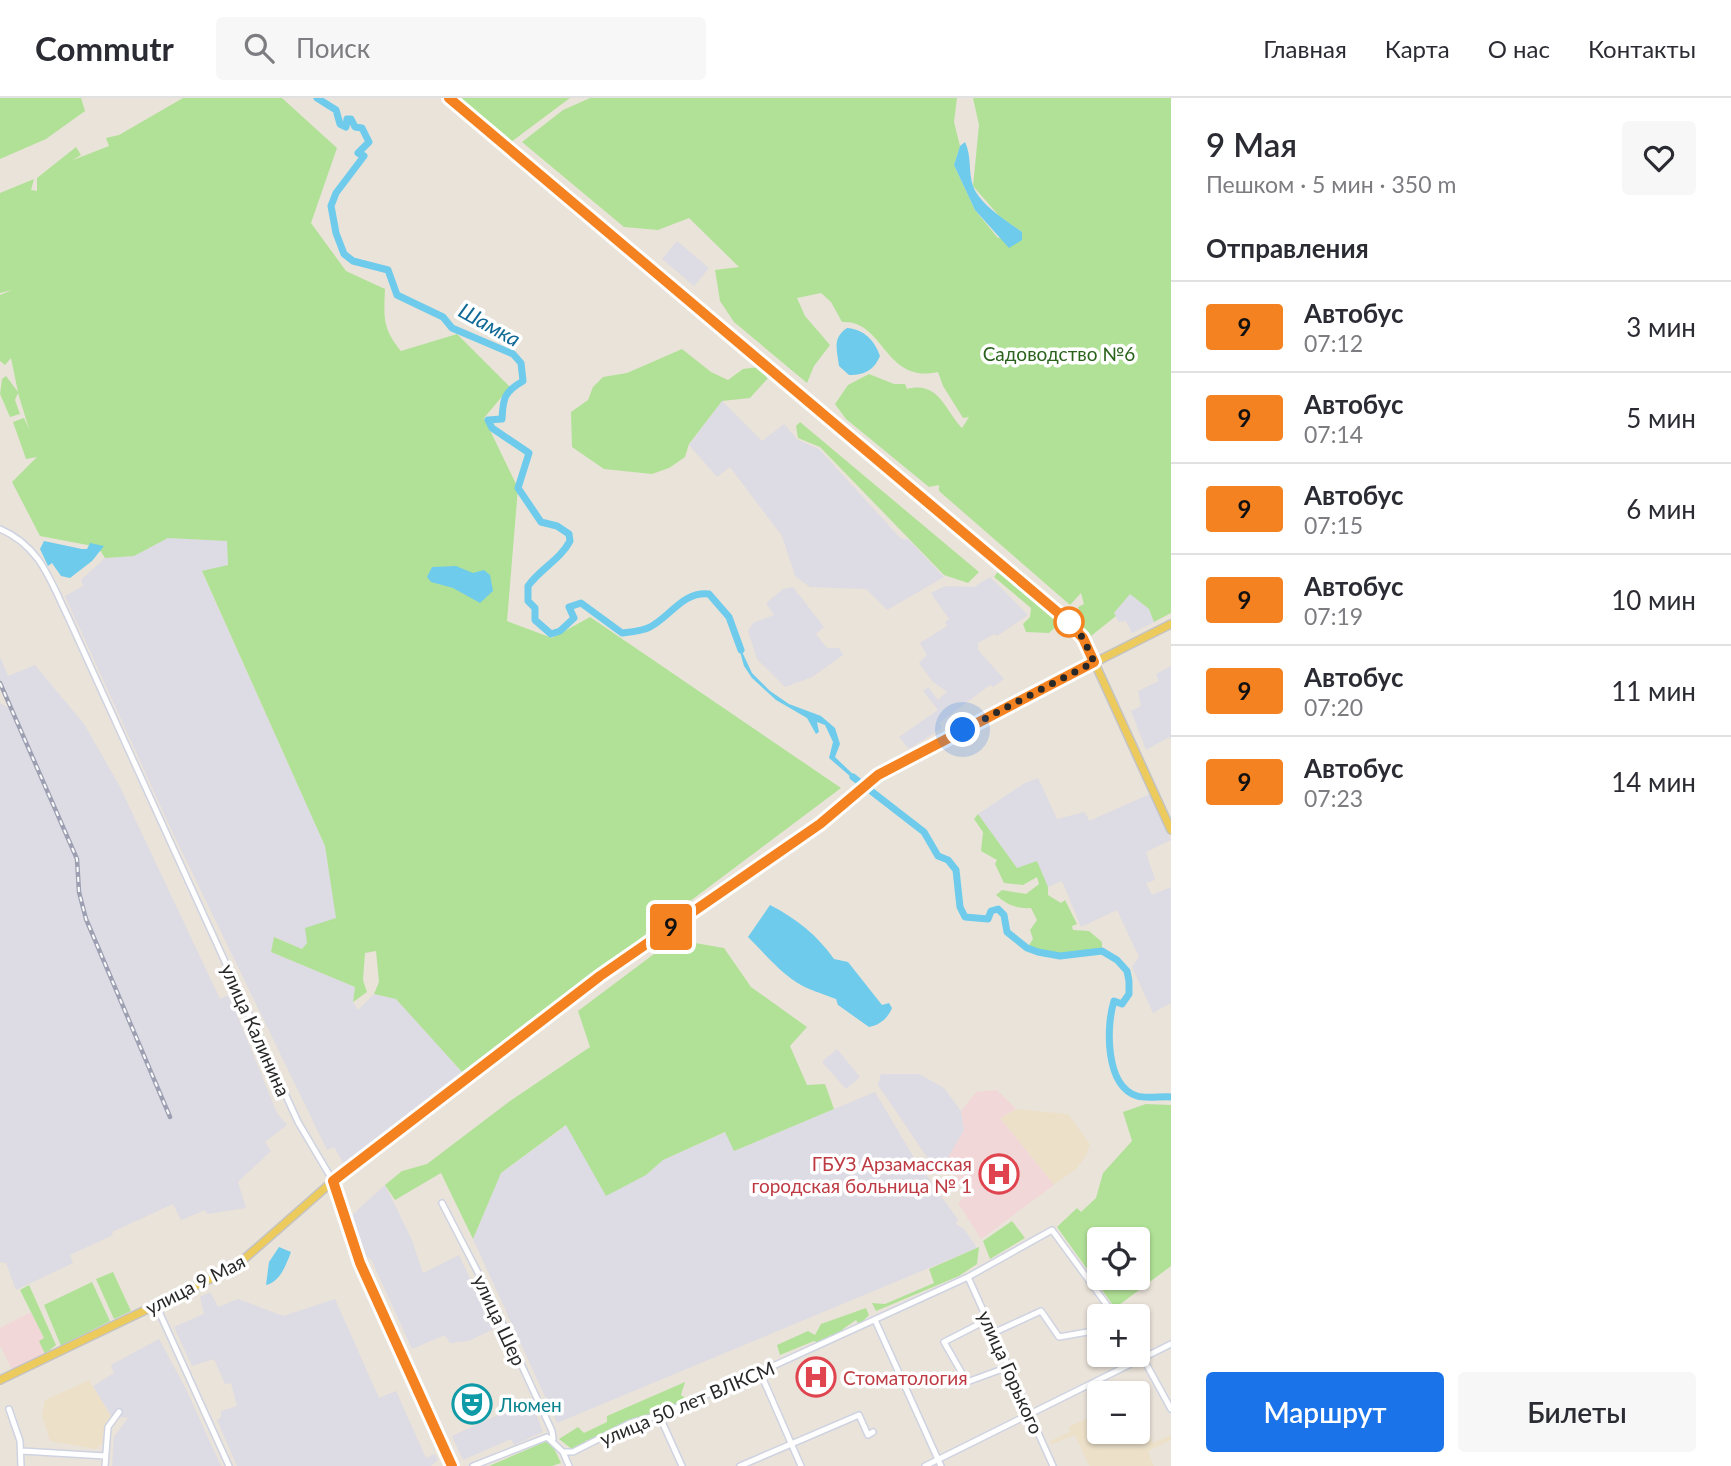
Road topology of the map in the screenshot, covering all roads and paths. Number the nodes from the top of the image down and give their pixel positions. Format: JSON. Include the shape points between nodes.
{"nodes":[{"id":1,"x":449,"y":98,"type":"edge"},
{"id":2,"x":0,"y":530,"type":"edge"},
{"id":3,"x":1171,"y":624,"type":"edge"},
{"id":4,"x":1094,"y":662,"type":"junction"},
{"id":5,"x":1171,"y":830,"type":"edge"},
{"id":6,"x":333,"y":1181,"type":"junction"},
{"id":7,"x":442,"y":1203,"type":"dead end"},
{"id":8,"x":968,"y":1277,"type":"junction"},
{"id":9,"x":1106,"y":1304,"type":"edge"},
{"id":10,"x":156,"y":1305,"type":"junction"},
{"id":11,"x":875,"y":1320,"type":"junction"},
{"id":12,"x":988,"y":1321,"type":"junction"},
{"id":13,"x":1087,"y":1332,"type":"edge"},
{"id":14,"x":993,"y":1333,"type":"junction"},
{"id":15,"x":1171,"y":1344,"type":"edge"},
{"id":16,"x":1150,"y":1354,"type":"edge"},
{"id":17,"x":1008,"y":1367,"type":"junction"},
{"id":18,"x":1125,"y":1367,"type":"edge"},
{"id":19,"x":1148,"y":1367,"type":"edge"},
{"id":20,"x":760,"y":1371,"type":"junction"},
{"id":21,"x":0,"y":1380,"type":"edge"},
{"id":22,"x":9,"y":1409,"type":"dead end"},
{"id":23,"x":1171,"y":1409,"type":"edge"},
{"id":24,"x":119,"y":1412,"type":"dead end"},
{"id":25,"x":659,"y":1415,"type":"junction"},
{"id":26,"x":1030,"y":1415,"type":"junction"},
{"id":27,"x":873,"y":1432,"type":"dead end"},
{"id":28,"x":553,"y":1439,"type":"junction"},
{"id":29,"x":792,"y":1445,"type":"junction"},
{"id":30,"x":22,"y":1451,"type":"junction"},
{"id":31,"x":563,"y":1452,"type":"junction"},
{"id":32,"x":106,"y":1456,"type":"junction"},
{"id":33,"x":938,"y":1459,"type":"junction"},
{"id":34,"x":21,"y":1466,"type":"edge"},
{"id":35,"x":105,"y":1466,"type":"edge"},
{"id":36,"x":229,"y":1466,"type":"edge"},
{"id":37,"x":452,"y":1466,"type":"edge"},
{"id":38,"x":473,"y":1466,"type":"edge"},
{"id":39,"x":569,"y":1466,"type":"edge"},
{"id":40,"x":682,"y":1466,"type":"edge"},
{"id":41,"x":740,"y":1466,"type":"edge"},
{"id":42,"x":801,"y":1466,"type":"edge"},
{"id":43,"x":925,"y":1466,"type":"edge"},
{"id":44,"x":941,"y":1466,"type":"edge"},
{"id":45,"x":1053,"y":1466,"type":"edge"}],
"edges":[{"from":1,"to":4,"type":"main road","via":[[1067,620],[1083,638]]},
{"from":2,"to":6,"type":"street","name":"улица Калинина","via":[[25,541],[57,595],[298,1122]]},
{"from":3,"to":4,"type":"main road","name":"улица 9 Мая"},
{"from":4,"to":5,"type":"main road"},
{"from":4,"to":6,"type":"main road","name":"улица 9 Мая","via":[[921,750],[867,783],[820,824],[600,976]]},
{"from":6,"to":10,"type":"main road","name":"улица 9 Мая","via":[[244,1261]]},
{"from":6,"to":37,"type":"street","name":"улица Калинина","via":[[360,1263]]},
{"from":7,"to":28,"type":"street","name":"улица Шер","via":[[487,1290]]},
{"from":8,"to":9,"type":"street","name":"улица 50 лет ВЛКСМ","via":[[1052,1230]]},
{"from":8,"to":11,"type":"street","name":"улица 50 лет ВЛКСМ"},
{"from":8,"to":12,"type":"street","name":"улица Горького"},
{"from":10,"to":21,"type":"main road","name":"улица 9 Мая"},
{"from":10,"to":36,"type":"street"},
{"from":11,"to":20,"type":"street","name":"улица 50 лет ВЛКСМ"},
{"from":11,"to":33,"type":"street"},
{"from":12,"to":14,"type":"street","name":"улица Горького"},
{"from":12,"to":17,"type":"street","via":[[944,1342],[967,1382]]},
{"from":13,"to":14,"type":"street","via":[[1059,1337],[1041,1311]]},
{"from":14,"to":17,"type":"street","name":"улица Горького"},
{"from":15,"to":16,"type":"street"},
{"from":17,"to":26,"type":"street","name":"улица Горького"},
{"from":18,"to":26,"type":"street"},
{"from":19,"to":23,"type":"street"},
{"from":20,"to":25,"type":"street","name":"улица 50 лет ВЛКСМ"},
{"from":20,"to":29,"type":"street"},
{"from":22,"to":30,"type":"street"},
{"from":24,"to":32,"type":"street","via":[[108,1427]]},
{"from":25,"to":31,"type":"street","name":"улица 50 лет ВЛКСМ","via":[[630,1423],[573,1452]]},
{"from":25,"to":40,"type":"street"},
{"from":26,"to":33,"type":"street"},
{"from":26,"to":45,"type":"street","name":"улица Горького"},
{"from":27,"to":29,"type":"street","via":[[868,1434],[859,1415]]},
{"from":28,"to":31,"type":"street"},
{"from":28,"to":38,"type":"street","via":[[542,1437]]},
{"from":29,"to":41,"type":"street"},
{"from":29,"to":42,"type":"street"},
{"from":30,"to":32,"type":"street"},
{"from":30,"to":34,"type":"street"},
{"from":31,"to":39,"type":"street"},
{"from":32,"to":35,"type":"street"},
{"from":33,"to":43,"type":"street"},
{"from":33,"to":44,"type":"street"}]}
